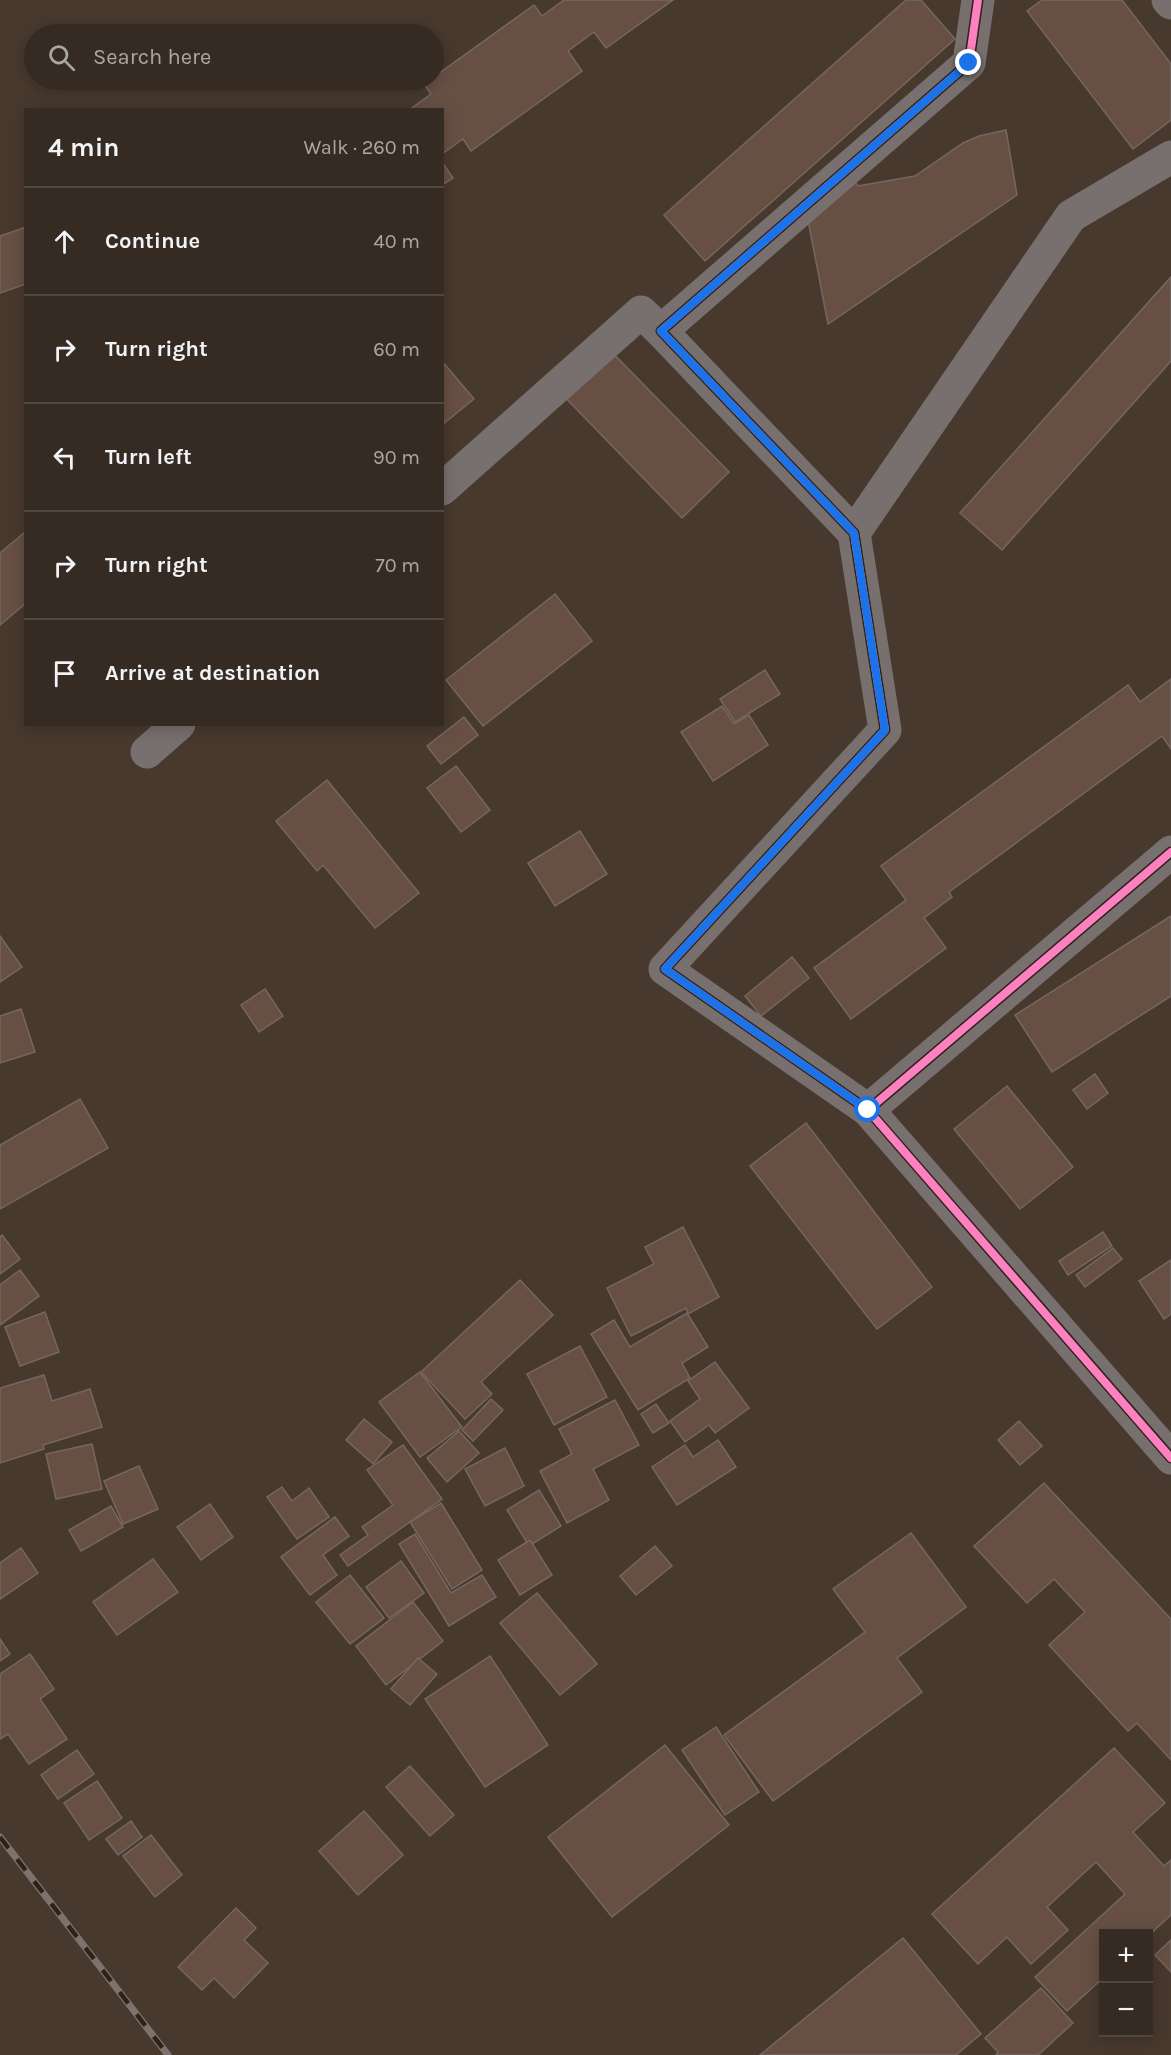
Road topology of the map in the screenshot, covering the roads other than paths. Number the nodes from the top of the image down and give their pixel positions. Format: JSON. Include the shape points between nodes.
{"nodes":[{"id":1,"x":978,"y":0,"type":"edge"},
{"id":2,"x":1171,"y":157,"type":"edge"},
{"id":3,"x":661,"y":331,"type":"junction"},
{"id":4,"x":444,"y":487,"type":"edge"},
{"id":5,"x":854,"y":533,"type":"junction"},
{"id":6,"x":177,"y":726,"type":"edge"},
{"id":7,"x":147,"y":752,"type":"dead end"},
{"id":8,"x":1171,"y":852,"type":"edge"},
{"id":9,"x":868,"y":1110,"type":"junction"},
{"id":10,"x":1171,"y":1458,"type":"edge"}],
"edges":[{"from":1,"to":3,"type":"street","via":[[969,63]]},
{"from":2,"to":5,"type":"street","via":[[1071,216]]},
{"from":3,"to":4,"type":"street","via":[[641,312]]},
{"from":3,"to":5,"type":"street"},
{"from":5,"to":9,"type":"street","via":[[885,730],[665,969]]},
{"from":6,"to":7,"type":"street"},
{"from":8,"to":9,"type":"street"},
{"from":9,"to":10,"type":"street"}]}
